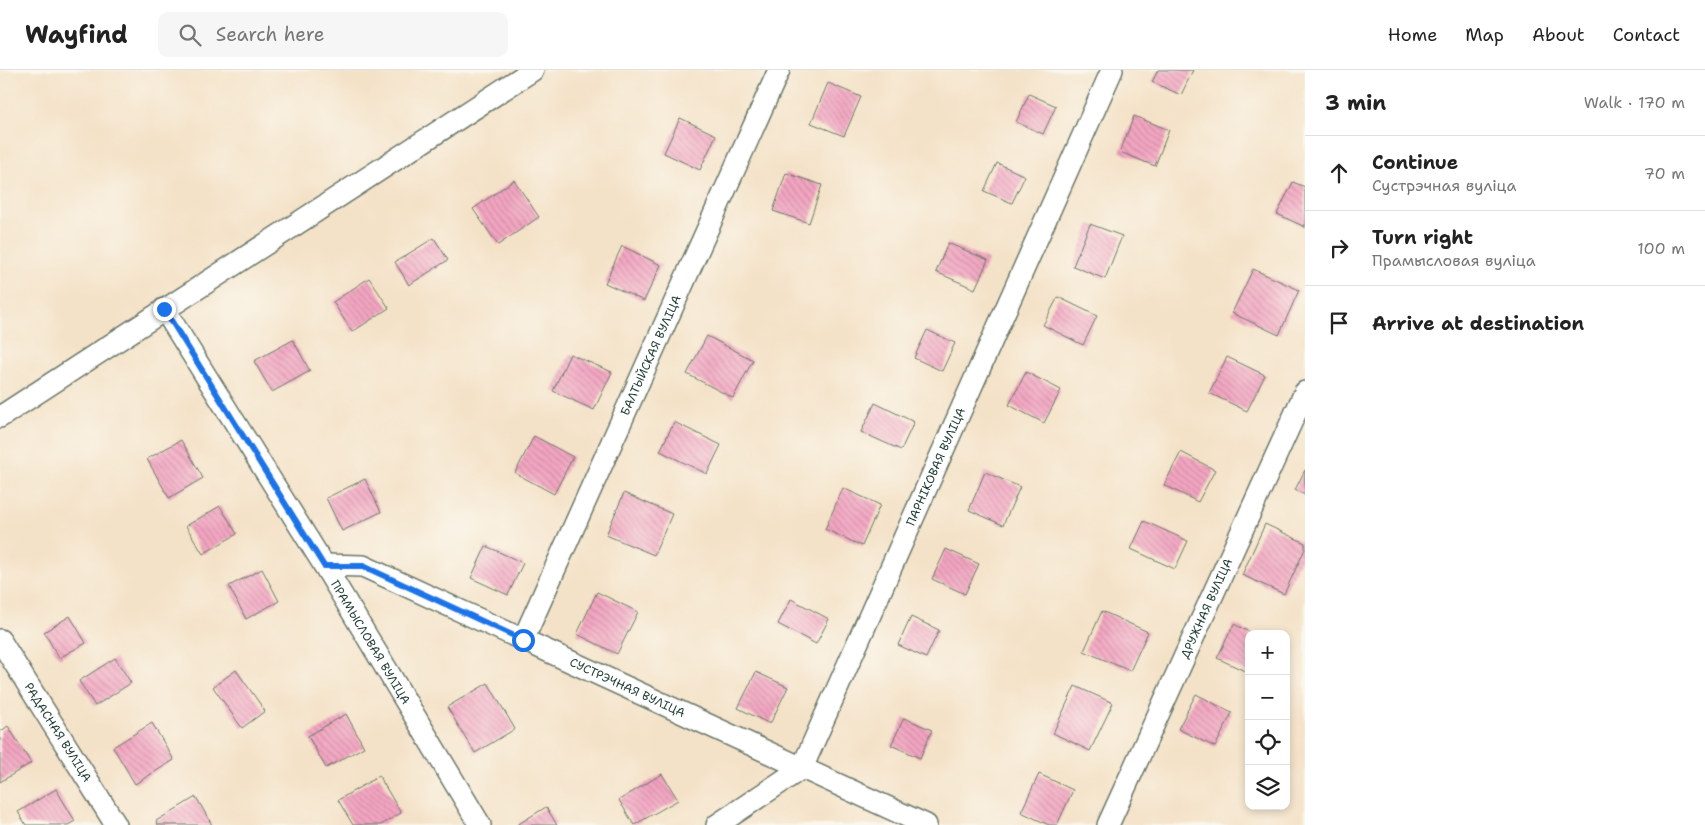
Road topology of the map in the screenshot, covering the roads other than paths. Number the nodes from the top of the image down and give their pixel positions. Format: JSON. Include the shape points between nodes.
{"nodes":[{"id":1,"x":533,"y":70,"type":"edge"},
{"id":2,"x":779,"y":70,"type":"edge"},
{"id":3,"x":1112,"y":70,"type":"edge"},
{"id":4,"x":164,"y":309,"type":"junction"},
{"id":5,"x":1305,"y":392,"type":"edge"},
{"id":6,"x":0,"y":417,"type":"edge"},
{"id":7,"x":324,"y":566,"type":"junction"},
{"id":8,"x":0,"y":640,"type":"edge"},
{"id":9,"x":523,"y":640,"type":"junction"},
{"id":10,"x":802,"y":768,"type":"junction"},
{"id":11,"x":116,"y":825,"type":"edge"},
{"id":12,"x":480,"y":825,"type":"edge"},
{"id":13,"x":717,"y":825,"type":"edge"},
{"id":14,"x":926,"y":825,"type":"edge"},
{"id":15,"x":1108,"y":825,"type":"edge"}],
"edges":[{"from":1,"to":4,"type":"street"},
{"from":2,"to":9,"type":"street","name":"БАЛТЫЙСКАЯ ВУЛІЦА"},
{"from":3,"to":10,"type":"street","name":"ПАРНІКОВАЯ ВУЛІЦА"},
{"from":4,"to":6,"type":"street"},
{"from":4,"to":7,"type":"street","name":"ПРАМЫСЛОВАЯ ВУЛІЦА"},
{"from":5,"to":15,"type":"street","name":"ДРУЖНАЯ ВУЛІЦА"},
{"from":7,"to":9,"type":"street","name":"СУСТРЭЧНАЯ ВУЛІЦА","via":[[363,566]]},
{"from":7,"to":12,"type":"street","name":"ПРАМЫСЛОВАЯ ВУЛІЦА"},
{"from":8,"to":11,"type":"street","name":"РАДАСНАЯ ВУЛІЦА"},
{"from":9,"to":10,"type":"street","name":"СУСТРЭЧНАЯ ВУЛІЦА"},
{"from":10,"to":13,"type":"street"},
{"from":10,"to":14,"type":"street","name":"СУСТРЭЧНАЯ ВУЛІЦА"}]}
